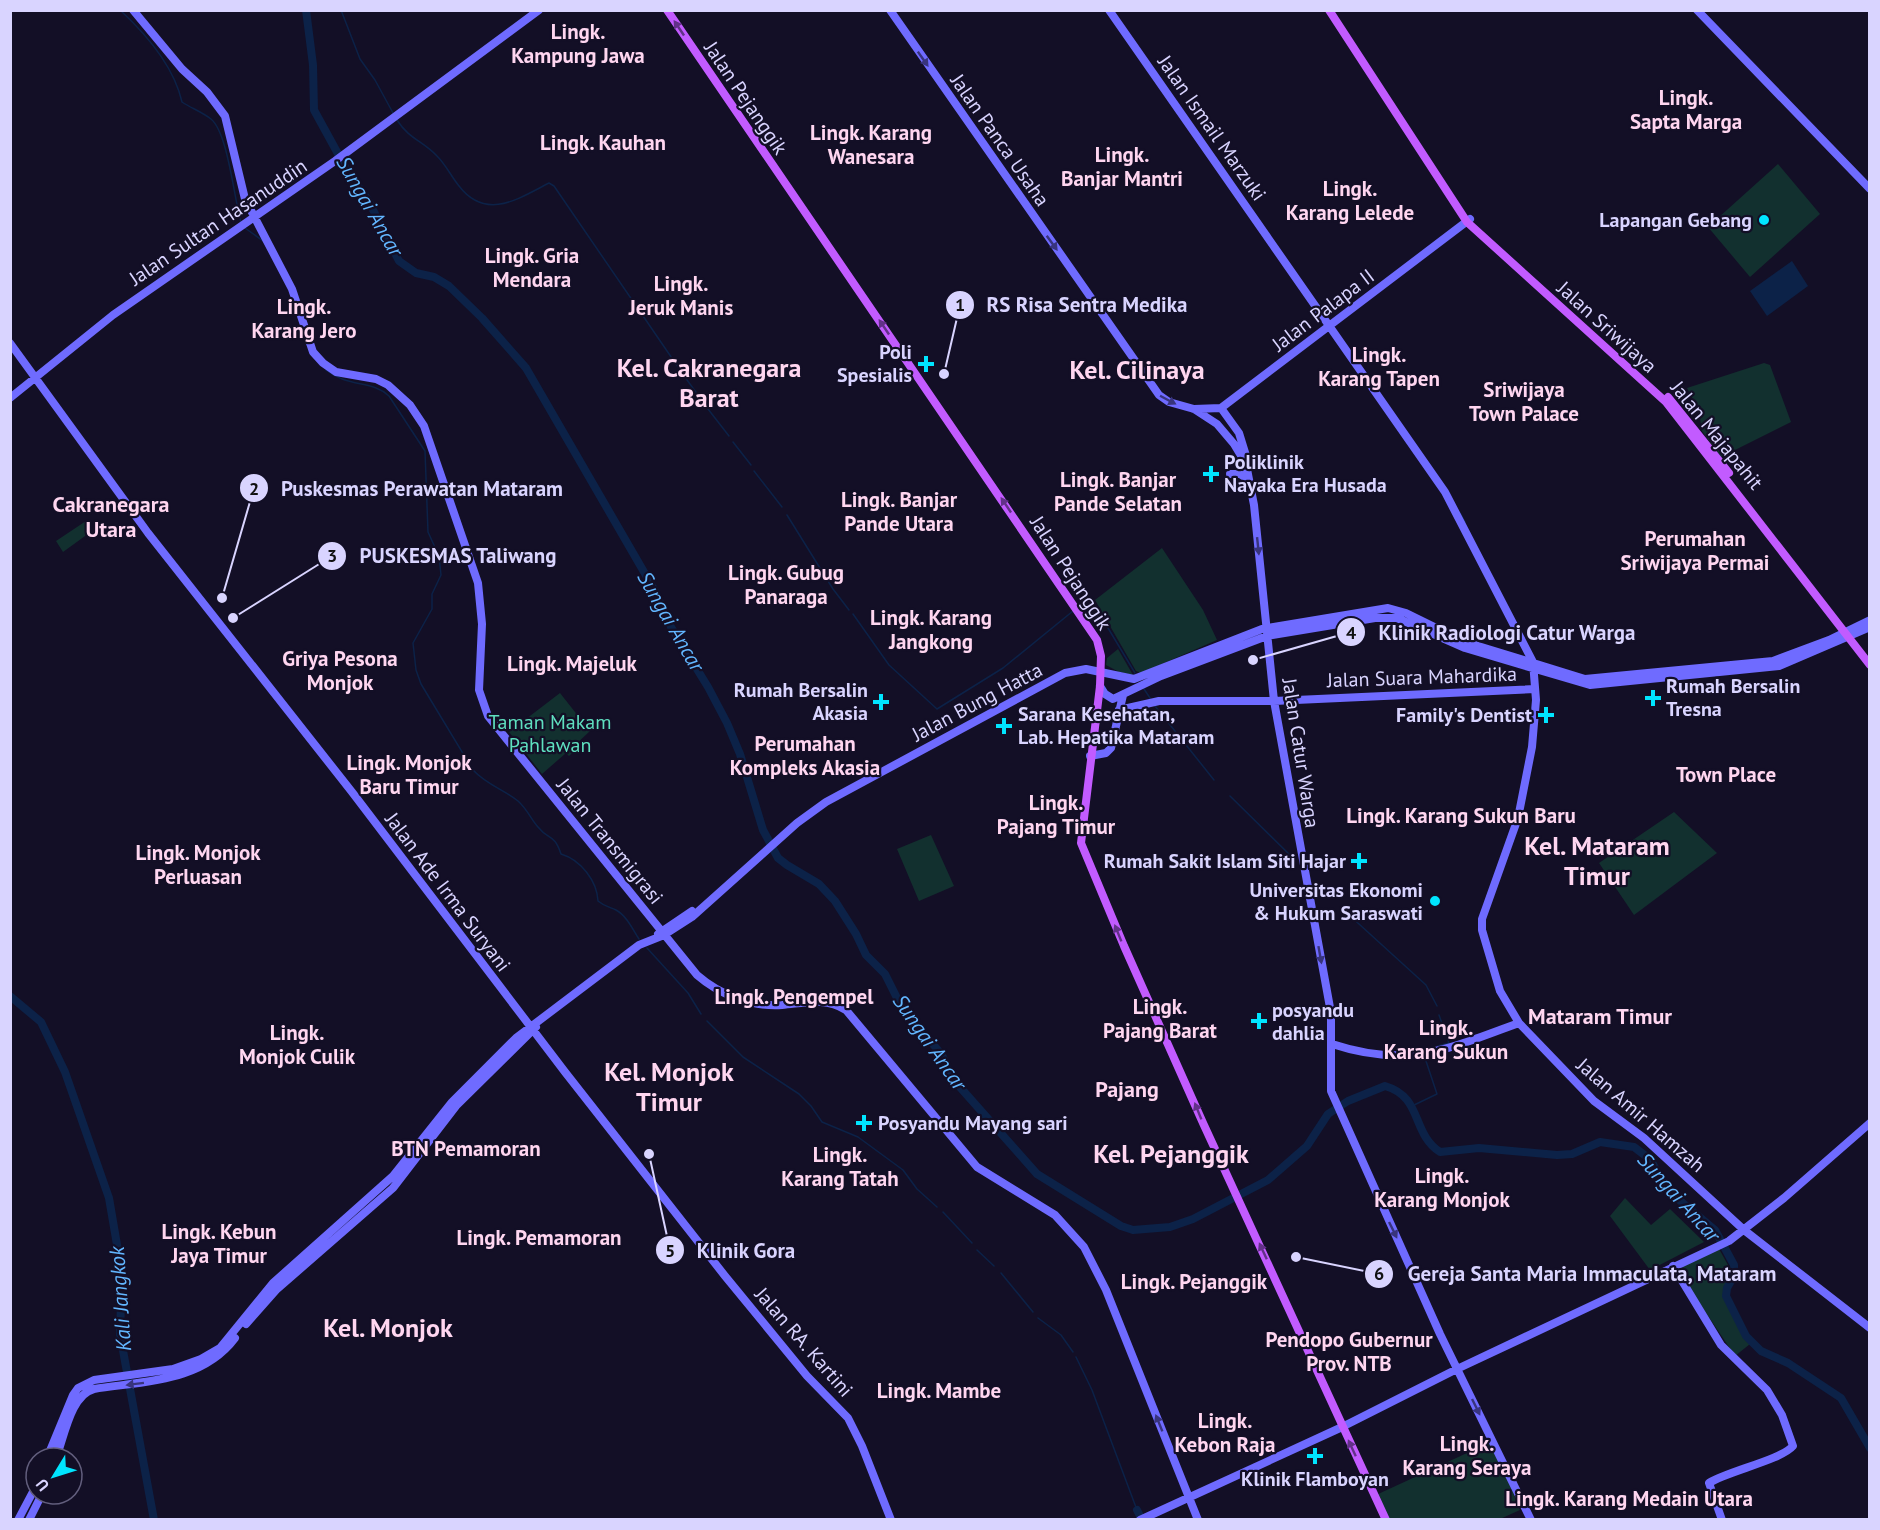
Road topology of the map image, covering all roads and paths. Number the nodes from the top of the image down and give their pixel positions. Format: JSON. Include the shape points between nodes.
{"nodes":[{"id":1,"x":133,"y":10,"type":"edge"},
{"id":2,"x":539,"y":10,"type":"edge"},
{"id":3,"x":667,"y":10,"type":"edge"},
{"id":4,"x":890,"y":10,"type":"edge"},
{"id":5,"x":1109,"y":10,"type":"edge"},
{"id":6,"x":1329,"y":10,"type":"edge"},
{"id":7,"x":1697,"y":10,"type":"edge"},
{"id":8,"x":1869,"y":189,"type":"edge"},
{"id":9,"x":253,"y":218,"type":"junction"},
{"id":10,"x":1468,"y":220,"type":"junction"},
{"id":11,"x":1329,"y":324,"type":"junction"},
{"id":12,"x":10,"y":343,"type":"edge"},
{"id":13,"x":35,"y":379,"type":"junction"},
{"id":14,"x":10,"y":398,"type":"edge"},
{"id":15,"x":1221,"y":408,"type":"junction"},
{"id":16,"x":1194,"y":409,"type":"junction"},
{"id":17,"x":1248,"y":470,"type":"junction"},
{"id":18,"x":1230,"y":474,"type":"dead end"},
{"id":19,"x":1249,"y":480,"type":"junction"},
{"id":20,"x":1869,"y":620,"type":"edge"},
{"id":21,"x":1869,"y":627,"type":"edge"},
{"id":22,"x":1266,"y":632,"type":"junction"},
{"id":23,"x":1850,"y":634,"type":"junction"},
{"id":24,"x":1869,"y":656,"type":"edge"},
{"id":25,"x":1201,"y":657,"type":"junction"},
{"id":26,"x":1533,"y":665,"type":"junction"},
{"id":27,"x":1869,"y":665,"type":"edge"},
{"id":28,"x":1100,"y":673,"type":"junction"},
{"id":29,"x":1100,"y":686,"type":"junction"},
{"id":30,"x":1535,"y":688,"type":"junction"},
{"id":31,"x":1123,"y":695,"type":"junction"},
{"id":32,"x":1274,"y":701,"type":"junction"},
{"id":33,"x":1119,"y":710,"type":"junction"},
{"id":34,"x":1090,"y":756,"type":"junction"},
{"id":35,"x":702,"y":907,"type":"junction"},
{"id":36,"x":683,"y":924,"type":"junction"},
{"id":37,"x":661,"y":933,"type":"junction"},
{"id":38,"x":672,"y":945,"type":"junction"},
{"id":39,"x":524,"y":1016,"type":"junction"},
{"id":40,"x":1519,"y":1023,"type":"junction"},
{"id":41,"x":536,"y":1024,"type":"junction"},
{"id":42,"x":1332,"y":1044,"type":"junction"},
{"id":43,"x":1869,"y":1123,"type":"edge"},
{"id":44,"x":1744,"y":1230,"type":"junction"},
{"id":45,"x":300,"y":1264,"type":"junction"},
{"id":46,"x":1673,"y":1266,"type":"junction"},
{"id":47,"x":1869,"y":1328,"type":"edge"},
{"id":48,"x":1457,"y":1369,"type":"junction"},
{"id":49,"x":110,"y":1382,"type":"junction"},
{"id":50,"x":1343,"y":1426,"type":"junction"},
{"id":51,"x":52,"y":1446,"type":"edge"},
{"id":52,"x":61,"y":1446,"type":"edge"},
{"id":53,"x":1189,"y":1497,"type":"junction"},
{"id":54,"x":25,"y":1506,"type":"edge"},
{"id":55,"x":36,"y":1506,"type":"edge"},
{"id":56,"x":1143,"y":1518,"type":"edge"},
{"id":57,"x":18,"y":1520,"type":"edge"},
{"id":58,"x":29,"y":1520,"type":"edge"},
{"id":59,"x":891,"y":1520,"type":"edge"},
{"id":60,"x":1198,"y":1520,"type":"edge"},
{"id":61,"x":1386,"y":1520,"type":"edge"},
{"id":62,"x":1531,"y":1520,"type":"edge"},
{"id":63,"x":1722,"y":1520,"type":"edge"}],
"edges":[{"from":1,"to":9,"type":"street","via":[[225,117]]},
{"from":2,"to":9,"type":"street","name":"Jalan Sultan Hasanuddin"},
{"from":28,"to":3,"type":"main road","name":"Jalan Pejanggik","one_way":true,"via":[[1097,640],[1077,608]]},
{"from":4,"to":16,"type":"street","name":"Jalan Panca Usaha","one_way":true,"via":[[1159,395],[1168,402]]},
{"from":5,"to":11,"type":"street","name":"Jalan Ismail Marzuki"},
{"from":6,"to":10,"type":"main road","name":"Jalan Majapahit"},
{"from":7,"to":8,"type":"street"},
{"from":9,"to":13,"type":"street","name":"Jalan Sultan Hasanuddin","via":[[98,325]]},
{"from":9,"to":37,"type":"street","name":"Jalan Transmigrasi","via":[[292,289],[316,356],[341,374],[384,383],[410,405],[422,422],[478,583],[482,624],[479,690],[483,706]]},
{"from":10,"to":11,"type":"street","name":"Jalan Palapa II"},
{"from":10,"to":23,"type":"main road","name":"Jalan Majapahit","via":[[1677,405]]},
{"from":11,"to":15,"type":"street","name":"Jalan Palapa II"},
{"from":11,"to":26,"type":"street","name":"Jalan Ismail Marzuki","via":[[1455,509]]},
{"from":12,"to":13,"type":"street","name":"Jalan Ade Irma Suryani"},
{"from":13,"to":14,"type":"street","name":"Jalan Sultan Hasanuddin"},
{"from":13,"to":39,"type":"street","name":"Jalan Ade Irma Suryani","via":[[148,533]]},
{"from":15,"to":16,"type":"street"},
{"from":15,"to":17,"type":"street","name":"Jalan Catur Warga","via":[[1239,433]]},
{"from":16,"to":17,"type":"street","via":[[1221,428],[1240,452]]},
{"from":17,"to":19,"type":"street","name":"Jalan Catur Warga"},
{"from":18,"to":19,"type":"street","via":[[1240,474]]},
{"from":19,"to":22,"type":"street","name":"Jalan Catur Warga","one_way":true},
{"from":20,"to":23,"type":"street"},
{"from":21,"to":23,"type":"street"},
{"from":22,"to":25,"type":"street"},
{"from":22,"to":26,"type":"street","via":[[1375,614],[1424,626],[1479,649]]},
{"from":22,"to":32,"type":"street","name":"Jalan Catur Warga"},
{"from":23,"to":24,"type":"main road"},
{"from":23,"to":26,"type":"street","via":[[1773,664],[1578,684]]},
{"from":23,"to":27,"type":"main road"},
{"from":25,"to":28,"type":"street","name":"Jalan Bung Hatta","via":[[1134,679]]},
{"from":25,"to":31,"type":"street"},
{"from":26,"to":30,"type":"street","name":"Jalan Amir Hamzah"},
{"from":28,"to":29,"type":"main road","name":"Jalan Pejanggik"},
{"from":28,"to":35,"type":"street","name":"Jalan Bung Hatta","via":[[1074,671],[1047,682],[834,797]]},
{"from":29,"to":31,"type":"street","via":[[1110,698]]},
{"from":29,"to":34,"type":"main road","name":"Jalan Pejanggik"},
{"from":30,"to":32,"type":"street","name":"Jalan Suara Mahardika"},
{"from":30,"to":40,"type":"street","name":"Jalan Amir Hamzah","via":[[1532,747],[1518,818],[1482,919],[1500,991]]},
{"from":31,"to":33,"type":"street"},
{"from":32,"to":33,"type":"street","name":"Jalan Suara Mahardika","via":[[1154,701]]},
{"from":32,"to":42,"type":"street","name":"Jalan Catur Warga","one_way":true,"via":[[1331,1013]]},
{"from":33,"to":34,"type":"street","via":[[1111,748]]},
{"from":50,"to":34,"type":"main road","name":"Jalan Pejanggik","one_way":true,"via":[[1081,843]]},
{"from":35,"to":36,"type":"street"},
{"from":35,"to":37,"type":"street"},
{"from":36,"to":37,"type":"street"},
{"from":36,"to":38,"type":"street"},
{"from":37,"to":38,"type":"street","name":"Jalan Transmigrasi"},
{"from":37,"to":41,"type":"street","via":[[629,952]]},
{"from":53,"to":38,"type":"street","name":"Jalan Transmigrasi","one_way":true,"via":[[1106,1290],[1084,1247],[1068,1227],[1046,1208],[977,1167],[849,1012],[826,1002],[768,1005],[729,996],[697,975]]},
{"from":39,"to":41,"type":"street","name":"Jalan Ade Irma Suryani"},
{"from":39,"to":41,"type":"street"},
{"from":40,"to":42,"type":"street","via":[[1444,1050],[1415,1056],[1362,1053]]},
{"from":40,"to":44,"type":"street","name":"Jalan Amir Hamzah","via":[[1594,1101],[1644,1138]]},
{"from":41,"to":45,"type":"street","via":[[456,1106],[387,1193]]},
{"from":41,"to":59,"type":"street","name":"Jalan RA. Kartini","via":[[725,1276],[807,1376],[848,1418]]},
{"from":42,"to":48,"type":"street","name":"Jalan Catur Warga","one_way":true,"via":[[1333,1096]]},
{"from":43,"to":44,"type":"street"},
{"from":44,"to":46,"type":"street","via":[[1729,1241]]},
{"from":44,"to":47,"type":"street","name":"Jalan Amir Hamzah"},
{"from":45,"to":49,"type":"street","via":[[258,1299],[219,1348],[192,1363]]},
{"from":45,"to":49,"type":"street","one_way":true,"via":[[257,1309],[224,1352],[196,1368],[160,1381]]},
{"from":46,"to":48,"type":"street"},
{"from":46,"to":63,"type":"street","via":[[1721,1346],[1767,1390],[1792,1441],[1785,1453],[1709,1483]]},
{"from":48,"to":50,"type":"street"},
{"from":48,"to":62,"type":"street","name":"Jalan Catur Warga","one_way":true},
{"from":49,"to":51,"type":"street","via":[[85,1383],[76,1390]]},
{"from":49,"to":52,"type":"street","via":[[82,1395]]},
{"from":50,"to":53,"type":"street"},
{"from":61,"to":50,"type":"main road","name":"Jalan Pejanggik","one_way":true},
{"from":53,"to":56,"type":"street"},
{"from":53,"to":60,"type":"street","name":"Jalan Transmigrasi"},
{"from":54,"to":57,"type":"street"},
{"from":55,"to":58,"type":"street"}]}
